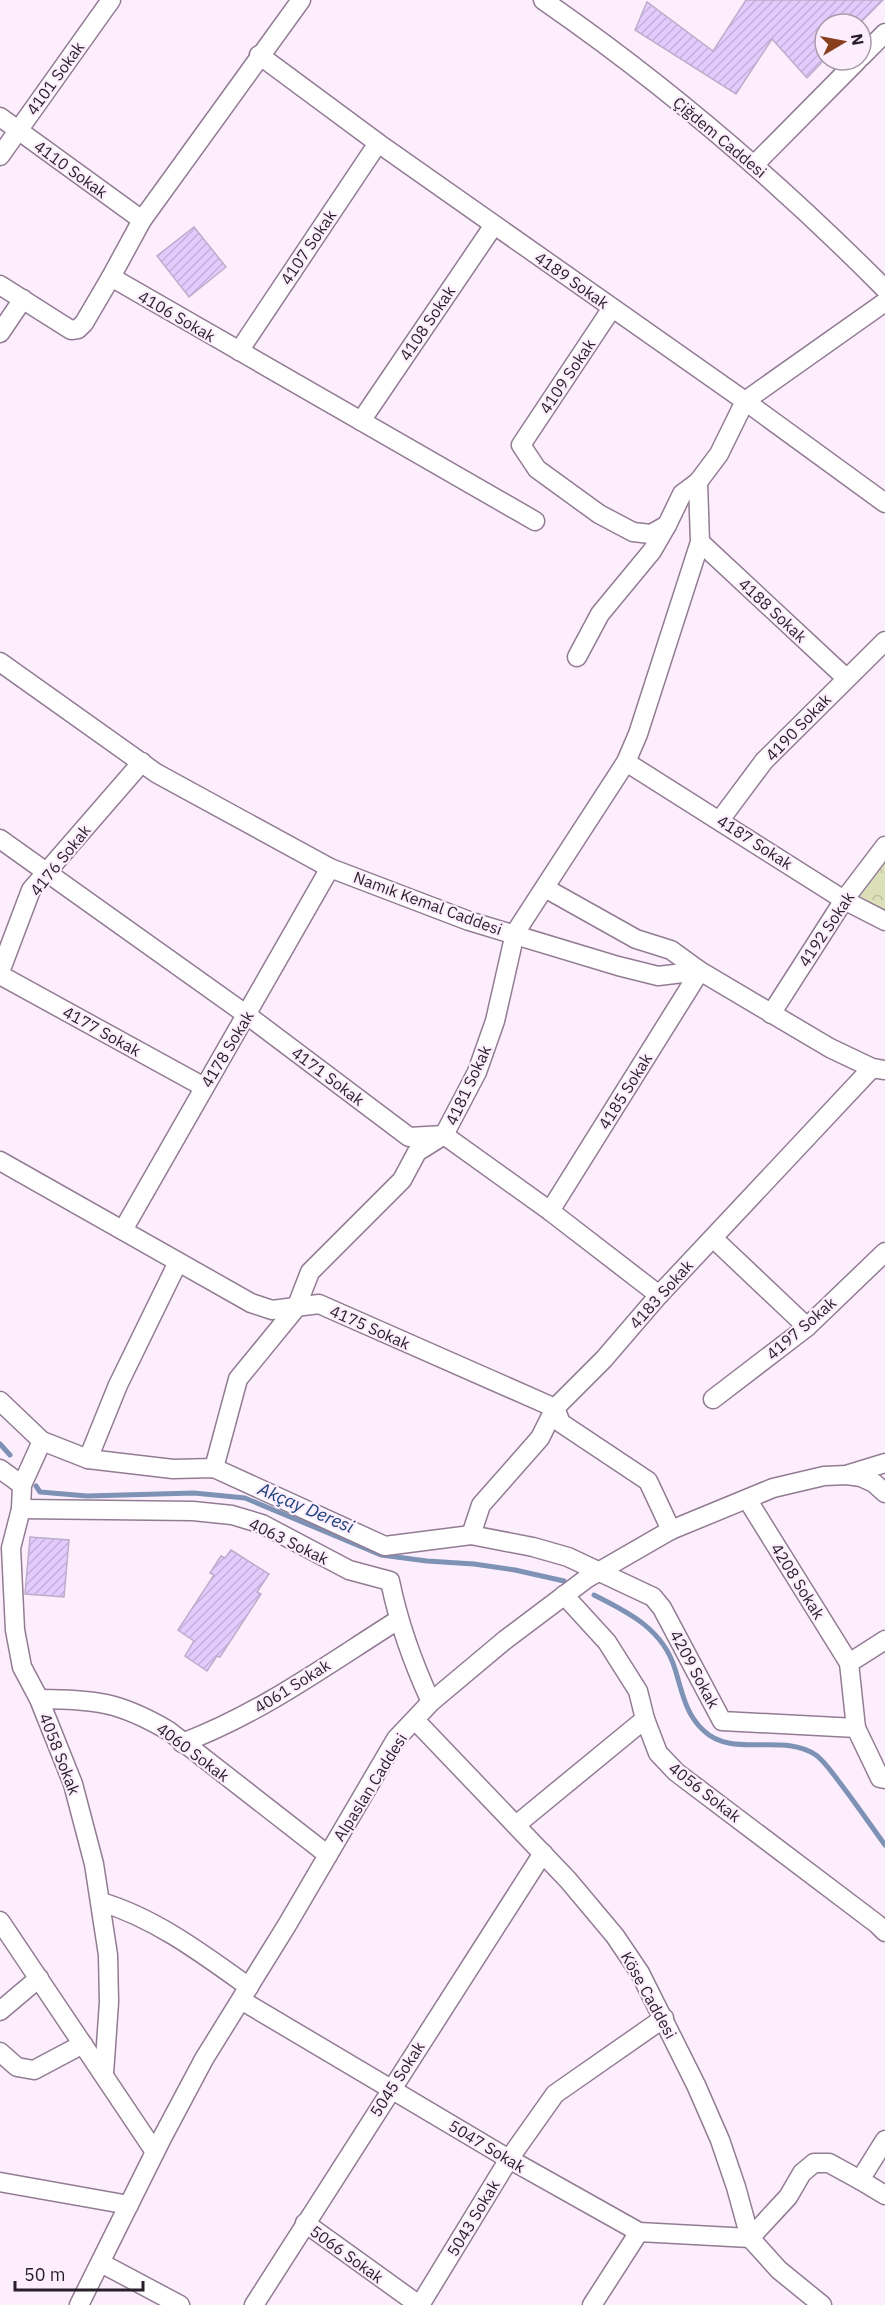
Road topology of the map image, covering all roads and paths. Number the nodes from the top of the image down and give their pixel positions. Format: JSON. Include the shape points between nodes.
{"nodes":[{"id":1,"x":111,"y":0,"type":"edge"},
{"id":2,"x":301,"y":0,"type":"edge"},
{"id":3,"x":543,"y":0,"type":"edge"},
{"id":4,"x":885,"y":33,"type":"edge"},
{"id":5,"x":873,"y":45,"type":"edge"},
{"id":6,"x":259,"y":56,"type":"junction"},
{"id":7,"x":847,"y":72,"type":"edge"},
{"id":8,"x":0,"y":117,"type":"edge"},
{"id":9,"x":17,"y":130,"type":"junction"},
{"id":10,"x":378,"y":143,"type":"junction"},
{"id":11,"x":0,"y":156,"type":"edge"},
{"id":12,"x":754,"y":165,"type":"junction"},
{"id":13,"x":142,"y":220,"type":"junction"},
{"id":14,"x":494,"y":225,"type":"junction"},
{"id":15,"x":111,"y":277,"type":"junction"},
{"id":16,"x":0,"y":285,"type":"edge"},
{"id":17,"x":885,"y":289,"type":"edge"},
{"id":18,"x":23,"y":300,"type":"junction"},
{"id":19,"x":885,"y":302,"type":"edge"},
{"id":20,"x":612,"y":308,"type":"junction"},
{"id":21,"x":0,"y":333,"type":"edge"},
{"id":22,"x":239,"y":351,"type":"junction"},
{"id":23,"x":745,"y":401,"type":"junction"},
{"id":24,"x":361,"y":421,"type":"junction"},
{"id":25,"x":698,"y":482,"type":"junction"},
{"id":26,"x":885,"y":503,"type":"edge"},
{"id":27,"x":535,"y":521,"type":"dead end"},
{"id":28,"x":667,"y":525,"type":"junction"},
{"id":29,"x":700,"y":542,"type":"junction"},
{"id":30,"x":885,"y":641,"type":"edge"},
{"id":31,"x":577,"y":657,"type":"dead end"},
{"id":32,"x":0,"y":662,"type":"edge"},
{"id":33,"x":846,"y":678,"type":"junction"},
{"id":34,"x":142,"y":762,"type":"junction"},
{"id":35,"x":626,"y":762,"type":"junction"},
{"id":36,"x":720,"y":820,"type":"junction"},
{"id":37,"x":0,"y":839,"type":"edge"},
{"id":38,"x":885,"y":846,"type":"edge"},
{"id":39,"x":330,"y":868,"type":"junction"},
{"id":40,"x":48,"y":872,"type":"junction"},
{"id":41,"x":545,"y":888,"type":"junction"},
{"id":42,"x":844,"y":900,"type":"junction"},
{"id":43,"x":885,"y":921,"type":"edge"},
{"id":44,"x":515,"y":933,"type":"junction"},
{"id":45,"x":700,"y":971,"type":"junction"},
{"id":46,"x":0,"y":974,"type":"edge"},
{"id":47,"x":771,"y":1014,"type":"junction"},
{"id":48,"x":248,"y":1015,"type":"junction"},
{"id":49,"x":879,"y":1069,"type":"edge"},
{"id":50,"x":204,"y":1087,"type":"junction"},
{"id":51,"x":444,"y":1135,"type":"junction"},
{"id":52,"x":0,"y":1161,"type":"edge"},
{"id":53,"x":550,"y":1211,"type":"junction"},
{"id":54,"x":123,"y":1230,"type":"junction"},
{"id":55,"x":713,"y":1238,"type":"junction"},
{"id":56,"x":884,"y":1256,"type":"edge"},
{"id":57,"x":178,"y":1262,"type":"junction"},
{"id":58,"x":659,"y":1295,"type":"junction"},
{"id":59,"x":296,"y":1308,"type":"junction"},
{"id":60,"x":807,"y":1327,"type":"junction"},
{"id":61,"x":713,"y":1399,"type":"dead end"},
{"id":62,"x":0,"y":1401,"type":"edge"},
{"id":63,"x":555,"y":1408,"type":"junction"},
{"id":64,"x":42,"y":1442,"type":"junction"},
{"id":65,"x":88,"y":1460,"type":"junction"},
{"id":66,"x":885,"y":1463,"type":"edge"},
{"id":67,"x":214,"y":1468,"type":"junction"},
{"id":68,"x":0,"y":1469,"type":"edge"},
{"id":69,"x":848,"y":1474,"type":"junction"},
{"id":70,"x":22,"y":1485,"type":"junction"},
{"id":71,"x":885,"y":1493,"type":"edge"},
{"id":72,"x":747,"y":1499,"type":"junction"},
{"id":73,"x":21,"y":1509,"type":"junction"},
{"id":74,"x":671,"y":1530,"type":"junction"},
{"id":75,"x":471,"y":1535,"type":"junction"},
{"id":76,"x":6,"y":1548,"type":"edge"},
{"id":77,"x":597,"y":1572,"type":"junction"},
{"id":78,"x":564,"y":1595,"type":"junction"},
{"id":79,"x":398,"y":1620,"type":"junction"},
{"id":80,"x":885,"y":1640,"type":"edge"},
{"id":81,"x":849,"y":1663,"type":"junction"},
{"id":82,"x":39,"y":1699,"type":"junction"},
{"id":83,"x":431,"y":1702,"type":"junction"},
{"id":84,"x":645,"y":1719,"type":"junction"},
{"id":85,"x":415,"y":1720,"type":"junction"},
{"id":86,"x":855,"y":1728,"type":"junction"},
{"id":87,"x":182,"y":1743,"type":"junction"},
{"id":88,"x":885,"y":1779,"type":"edge"},
{"id":89,"x":516,"y":1826,"type":"junction"},
{"id":90,"x":543,"y":1853,"type":"junction"},
{"id":91,"x":327,"y":1855,"type":"junction"},
{"id":92,"x":101,"y":1902,"type":"junction"},
{"id":93,"x":0,"y":1921,"type":"edge"},
{"id":94,"x":885,"y":1932,"type":"edge"},
{"id":95,"x":39,"y":1978,"type":"junction"},
{"id":96,"x":245,"y":1993,"type":"junction"},
{"id":97,"x":0,"y":2011,"type":"edge"},
{"id":98,"x":664,"y":2018,"type":"junction"},
{"id":99,"x":83,"y":2044,"type":"junction"},
{"id":100,"x":0,"y":2052,"type":"edge"},
{"id":101,"x":104,"y":2073,"type":"junction"},
{"id":102,"x":391,"y":2088,"type":"junction"},
{"id":103,"x":885,"y":2140,"type":"edge"},
{"id":104,"x":155,"y":2152,"type":"junction"},
{"id":105,"x":509,"y":2159,"type":"junction"},
{"id":106,"x":860,"y":2180,"type":"junction"},
{"id":107,"x":0,"y":2182,"type":"edge"},
{"id":108,"x":885,"y":2195,"type":"edge"},
{"id":109,"x":129,"y":2205,"type":"junction"},
{"id":110,"x":305,"y":2223,"type":"junction"},
{"id":111,"x":639,"y":2232,"type":"junction"},
{"id":112,"x":750,"y":2238,"type":"junction"},
{"id":113,"x":101,"y":2262,"type":"junction"},
{"id":114,"x":79,"y":2305,"type":"edge"},
{"id":115,"x":180,"y":2305,"type":"edge"},
{"id":116,"x":254,"y":2305,"type":"edge"},
{"id":117,"x":420,"y":2305,"type":"edge"},
{"id":118,"x":592,"y":2305,"type":"edge"},
{"id":119,"x":822,"y":2305,"type":"edge"}],
"edges":[{"from":1,"to":9,"type":"street","name":"4101 Sokak"},
{"from":2,"to":6,"type":"street"},
{"from":3,"to":12,"type":"street","name":"Çiğdem Caddesi","via":[[609,46]]},
{"from":4,"to":5,"type":"street"},
{"from":6,"to":10,"type":"street","name":"4189 Sokak"},
{"from":6,"to":13,"type":"street"},
{"from":7,"to":12,"type":"street"},
{"from":8,"to":9,"type":"street","name":"4110 Sokak"},
{"from":9,"to":11,"type":"street","name":"4101 Sokak"},
{"from":9,"to":13,"type":"street","name":"4110 Sokak"},
{"from":10,"to":14,"type":"street","name":"4189 Sokak"},
{"from":10,"to":22,"type":"street","name":"4107 Sokak"},
{"from":12,"to":17,"type":"street","name":"Çiğdem Caddesi"},
{"from":13,"to":15,"type":"street"},
{"from":14,"to":20,"type":"street","name":"4189 Sokak"},
{"from":14,"to":24,"type":"street","name":"4108 Sokak"},
{"from":15,"to":18,"type":"street","via":[[78,329],[65,327]]},
{"from":15,"to":22,"type":"street","name":"4106 Sokak"},
{"from":16,"to":18,"type":"street"},
{"from":18,"to":21,"type":"street"},
{"from":19,"to":23,"type":"street"},
{"from":20,"to":23,"type":"street","name":"4189 Sokak"},
{"from":20,"to":28,"type":"street","name":"4109 Sokak","via":[[521,445],[537,469],[598,514],[633,532],[651,534]]},
{"from":22,"to":24,"type":"street","name":"4106 Sokak"},
{"from":23,"to":25,"type":"street","via":[[719,454]]},
{"from":23,"to":26,"type":"street","name":"4189 Sokak"},
{"from":24,"to":27,"type":"street","name":"4106 Sokak"},
{"from":25,"to":28,"type":"street","via":[[682,494]]},
{"from":25,"to":29,"type":"street","name":"4181 Sokak"},
{"from":28,"to":31,"type":"street","via":[[652,551],[600,614]]},
{"from":29,"to":33,"type":"street","name":"4188 Sokak"},
{"from":29,"to":35,"type":"street","name":"4181 Sokak","via":[[651,698]]},
{"from":30,"to":33,"type":"street","name":"4190 Sokak"},
{"from":32,"to":34,"type":"street","name":"Namık Kemal Caddesi"},
{"from":33,"to":36,"type":"street","name":"4190 Sokak","via":[[764,761]]},
{"from":34,"to":39,"type":"street","name":"Namık Kemal Caddesi"},
{"from":34,"to":40,"type":"street","name":"4176 Sokak"},
{"from":35,"to":36,"type":"street","name":"4187 Sokak"},
{"from":35,"to":41,"type":"street","name":"4181 Sokak"},
{"from":36,"to":42,"type":"street","name":"4187 Sokak"},
{"from":37,"to":40,"type":"street","name":"4171 Sokak"},
{"from":38,"to":42,"type":"street","name":"4192 Sokak"},
{"from":39,"to":44,"type":"street","name":"Namık Kemal Caddesi","via":[[470,921]]},
{"from":39,"to":48,"type":"street","name":"4178 Sokak"},
{"from":40,"to":46,"type":"street","name":"4176 Sokak","via":[[32,890]]},
{"from":40,"to":48,"type":"street","name":"4171 Sokak"},
{"from":41,"to":44,"type":"street","name":"4181 Sokak"},
{"from":41,"to":45,"type":"street","via":[[636,939],[671,950]]},
{"from":42,"to":43,"type":"street","name":"4187 Sokak"},
{"from":42,"to":47,"type":"street","name":"4192 Sokak"},
{"from":44,"to":45,"type":"street","name":"Namık Kemal Caddesi","via":[[658,976]]},
{"from":44,"to":51,"type":"street","name":"4181 Sokak","via":[[495,1021],[477,1072]]},
{"from":45,"to":47,"type":"street"},
{"from":45,"to":53,"type":"street","name":"4185 Sokak"},
{"from":46,"to":50,"type":"street","name":"4177 Sokak"},
{"from":47,"to":49,"type":"street"},
{"from":48,"to":50,"type":"street","name":"4178 Sokak"},
{"from":48,"to":51,"type":"street","name":"4171 Sokak","via":[[409,1137]]},
{"from":49,"to":55,"type":"street","name":"4183 Sokak"},
{"from":50,"to":54,"type":"street","name":"4178 Sokak"},
{"from":51,"to":53,"type":"street"},
{"from":51,"to":59,"type":"street","name":"4181 Sokak","via":[[417,1152],[402,1180],[310,1272]]},
{"from":52,"to":54,"type":"street","name":"4175 Sokak"},
{"from":53,"to":58,"type":"street"},
{"from":54,"to":57,"type":"street","name":"4175 Sokak"},
{"from":55,"to":58,"type":"street","name":"4183 Sokak"},
{"from":55,"to":60,"type":"street"},
{"from":56,"to":60,"type":"street","name":"4197 Sokak"},
{"from":57,"to":59,"type":"street","name":"4175 Sokak","via":[[250,1303],[272,1310]]},
{"from":57,"to":65,"type":"street","via":[[118,1385]]},
{"from":58,"to":63,"type":"street","name":"4183 Sokak"},
{"from":59,"to":63,"type":"street","name":"4175 Sokak","via":[[319,1304]]},
{"from":59,"to":67,"type":"street","name":"4181 Sokak","via":[[238,1378]]},
{"from":60,"to":61,"type":"street","name":"4197 Sokak"},
{"from":62,"to":64,"type":"street"},
{"from":63,"to":74,"type":"street","name":"4175 Sokak","via":[[561,1423],[648,1481]]},
{"from":63,"to":75,"type":"street","name":"4183 Sokak","via":[[540,1438],[480,1505]]},
{"from":64,"to":65,"type":"street"},
{"from":64,"to":70,"type":"street","name":"4058 Sokak"},
{"from":65,"to":67,"type":"street","via":[[172,1469]]},
{"from":66,"to":69,"type":"street"},
{"from":67,"to":75,"type":"street","via":[[385,1546]]},
{"from":68,"to":70,"type":"street"},
{"from":69,"to":71,"type":"street","name":"Alpaslan Caddesi","via":[[867,1479]]},
{"from":69,"to":72,"type":"street","name":"Alpaslan Caddesi","via":[[800,1481]]},
{"from":70,"to":73,"type":"street","name":"4058 Sokak"},
{"from":72,"to":74,"type":"street","name":"Alpaslan Caddesi"},
{"from":72,"to":81,"type":"street","name":"4208 Sokak"},
{"from":73,"to":76,"type":"street","name":"4058 Sokak"},
{"from":73,"to":79,"type":"street","name":"4063 Sokak","via":[[193,1511],[242,1518],[262,1524],[349,1570],[390,1581]]},
{"from":74,"to":77,"type":"street","name":"Alpaslan Caddesi"},
{"from":75,"to":77,"type":"street","via":[[559,1554]]},
{"from":76,"to":82,"type":"street","name":"4058 Sokak","via":[[22,1666]]},
{"from":77,"to":78,"type":"street","name":"Alpaslan Caddesi"},
{"from":77,"to":86,"type":"street","name":"4209 Sokak","via":[[653,1597],[722,1721]]},
{"from":78,"to":83,"type":"street","name":"Alpaslan Caddesi"},
{"from":78,"to":84,"type":"street","name":"4056 Sokak","via":[[607,1642],[638,1691]]},
{"from":79,"to":83,"type":"street","name":"4063 Sokak"},
{"from":79,"to":87,"type":"street","name":"4061 Sokak","via":[[251,1712]]},
{"from":80,"to":81,"type":"street"},
{"from":81,"to":86,"type":"street"},
{"from":82,"to":87,"type":"street","name":"4060 Sokak","via":[[110,1703],[142,1715]]},
{"from":82,"to":92,"type":"street","name":"4058 Sokak","via":[[82,1812]]},
{"from":83,"to":85,"type":"street","name":"Alpaslan Caddesi"},
{"from":84,"to":89,"type":"street"},
{"from":84,"to":94,"type":"street","name":"4056 Sokak","via":[[658,1753],[676,1772]]},
{"from":85,"to":89,"type":"street","name":"Köse Caddesi"},
{"from":85,"to":91,"type":"street","name":"Alpaslan Caddesi","via":[[396,1739]]},
{"from":86,"to":88,"type":"street","via":[[880,1778]]},
{"from":87,"to":91,"type":"street","name":"4060 Sokak"},
{"from":89,"to":90,"type":"street","name":"Köse Caddesi"},
{"from":90,"to":98,"type":"street","name":"Köse Caddesi","via":[[615,1936]]},
{"from":90,"to":102,"type":"street","name":"5045 Sokak"},
{"from":91,"to":96,"type":"street","name":"Alpaslan Caddesi"},
{"from":92,"to":96,"type":"street","name":"5047 Sokak","via":[[128,1910],[201,1953]]},
{"from":92,"to":101,"type":"street","name":"4058 Sokak","via":[[109,2002]]},
{"from":93,"to":95,"type":"street"},
{"from":95,"to":97,"type":"street"},
{"from":95,"to":99,"type":"street"},
{"from":96,"to":102,"type":"street","name":"5047 Sokak"},
{"from":96,"to":104,"type":"street","name":"Alpaslan Caddesi","via":[[204,2059]]},
{"from":98,"to":105,"type":"street","name":"5043 Sokak","via":[[555,2094]]},
{"from":98,"to":112,"type":"street","name":"Köse Caddesi","via":[[720,2140]]},
{"from":99,"to":100,"type":"street","via":[[34,2070],[17,2067]]},
{"from":99,"to":101,"type":"street"},
{"from":101,"to":104,"type":"street"},
{"from":102,"to":105,"type":"street","name":"5047 Sokak"},
{"from":102,"to":110,"type":"street","name":"5045 Sokak"},
{"from":103,"to":106,"type":"street"},
{"from":104,"to":109,"type":"street","name":"Alpaslan Caddesi"},
{"from":105,"to":111,"type":"street","name":"5047 Sokak"},
{"from":105,"to":117,"type":"street","name":"5043 Sokak"},
{"from":106,"to":108,"type":"street"},
{"from":106,"to":112,"type":"street","via":[[829,2163],[814,2163]]},
{"from":107,"to":109,"type":"street"},
{"from":109,"to":113,"type":"street","name":"Alpaslan Caddesi"},
{"from":110,"to":116,"type":"street","name":"5045 Sokak"},
{"from":110,"to":117,"type":"street","name":"5066 Sokak"},
{"from":111,"to":112,"type":"street","name":"5047 Sokak"},
{"from":111,"to":118,"type":"street"},
{"from":112,"to":119,"type":"street","name":"Köse Caddesi","via":[[779,2270]]},
{"from":113,"to":114,"type":"street","name":"Alpaslan Caddesi"},
{"from":113,"to":115,"type":"street"}]}
